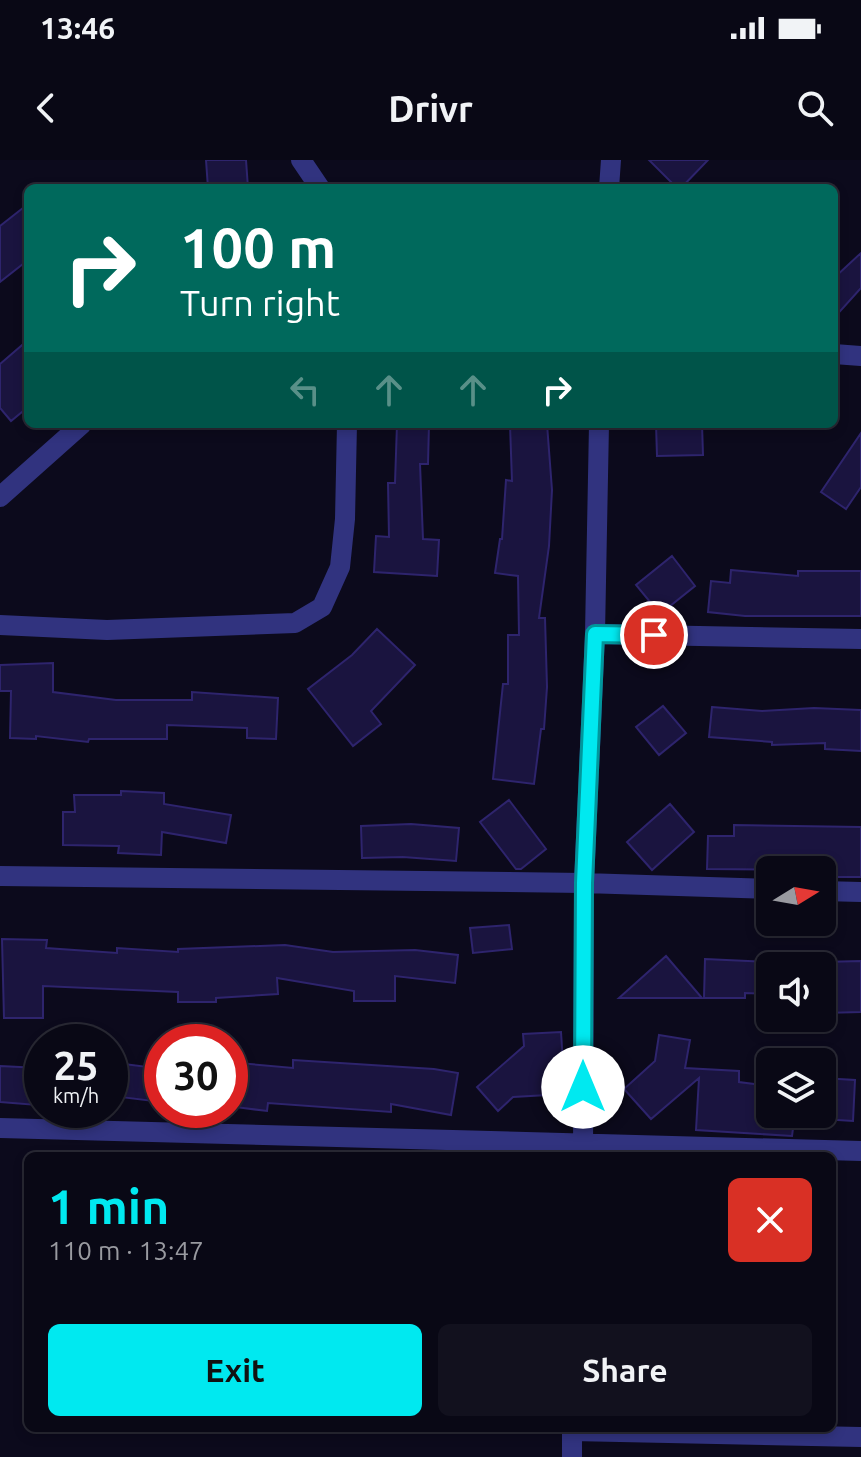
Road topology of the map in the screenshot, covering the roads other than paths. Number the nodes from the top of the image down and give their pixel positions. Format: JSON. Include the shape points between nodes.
{"nodes":[{"id":1,"x":301,"y":160,"type":"edge"},
{"id":2,"x":611,"y":160,"type":"edge"},
{"id":3,"x":317,"y":184,"type":"edge"},
{"id":4,"x":609,"y":184,"type":"edge"},
{"id":5,"x":838,"y":354,"type":"edge"},
{"id":6,"x":861,"y":356,"type":"edge"},
{"id":7,"x":78,"y":428,"type":"edge"},
{"id":8,"x":347,"y":428,"type":"edge"},
{"id":9,"x":599,"y":428,"type":"edge"},
{"id":10,"x":0,"y":497,"type":"edge"},
{"id":11,"x":0,"y":625,"type":"edge"},
{"id":12,"x":595,"y":634,"type":"junction"},
{"id":13,"x":861,"y":639,"type":"edge"},
{"id":14,"x":0,"y":876,"type":"edge"},
{"id":15,"x":584,"y":883,"type":"junction"},
{"id":16,"x":756,"y":889,"type":"edge"},
{"id":17,"x":836,"y":891,"type":"edge"},
{"id":18,"x":861,"y":892,"type":"edge"},
{"id":19,"x":0,"y":1128,"type":"edge"},
{"id":20,"x":583,"y":1151,"type":"edge"},
{"id":21,"x":861,"y":1151,"type":"edge"},
{"id":22,"x":572,"y":1432,"type":"edge"},
{"id":23,"x":655,"y":1432,"type":"edge"},
{"id":24,"x":861,"y":1437,"type":"edge"},
{"id":25,"x":572,"y":1457,"type":"edge"}],
"edges":[{"from":1,"to":3,"type":"street"},
{"from":2,"to":4,"type":"street"},
{"from":5,"to":6,"type":"street"},
{"from":7,"to":10,"type":"street"},
{"from":8,"to":11,"type":"street","via":[[340,567],[322,607],[295,623],[107,630]]},
{"from":9,"to":12,"type":"street"},
{"from":12,"to":13,"type":"street"},
{"from":12,"to":15,"type":"street"},
{"from":14,"to":15,"type":"street"},
{"from":15,"to":16,"type":"street"},
{"from":15,"to":20,"type":"street"},
{"from":17,"to":18,"type":"street"},
{"from":19,"to":20,"type":"street"},
{"from":20,"to":21,"type":"street"},
{"from":22,"to":25,"type":"street"},
{"from":23,"to":24,"type":"street"}]}
